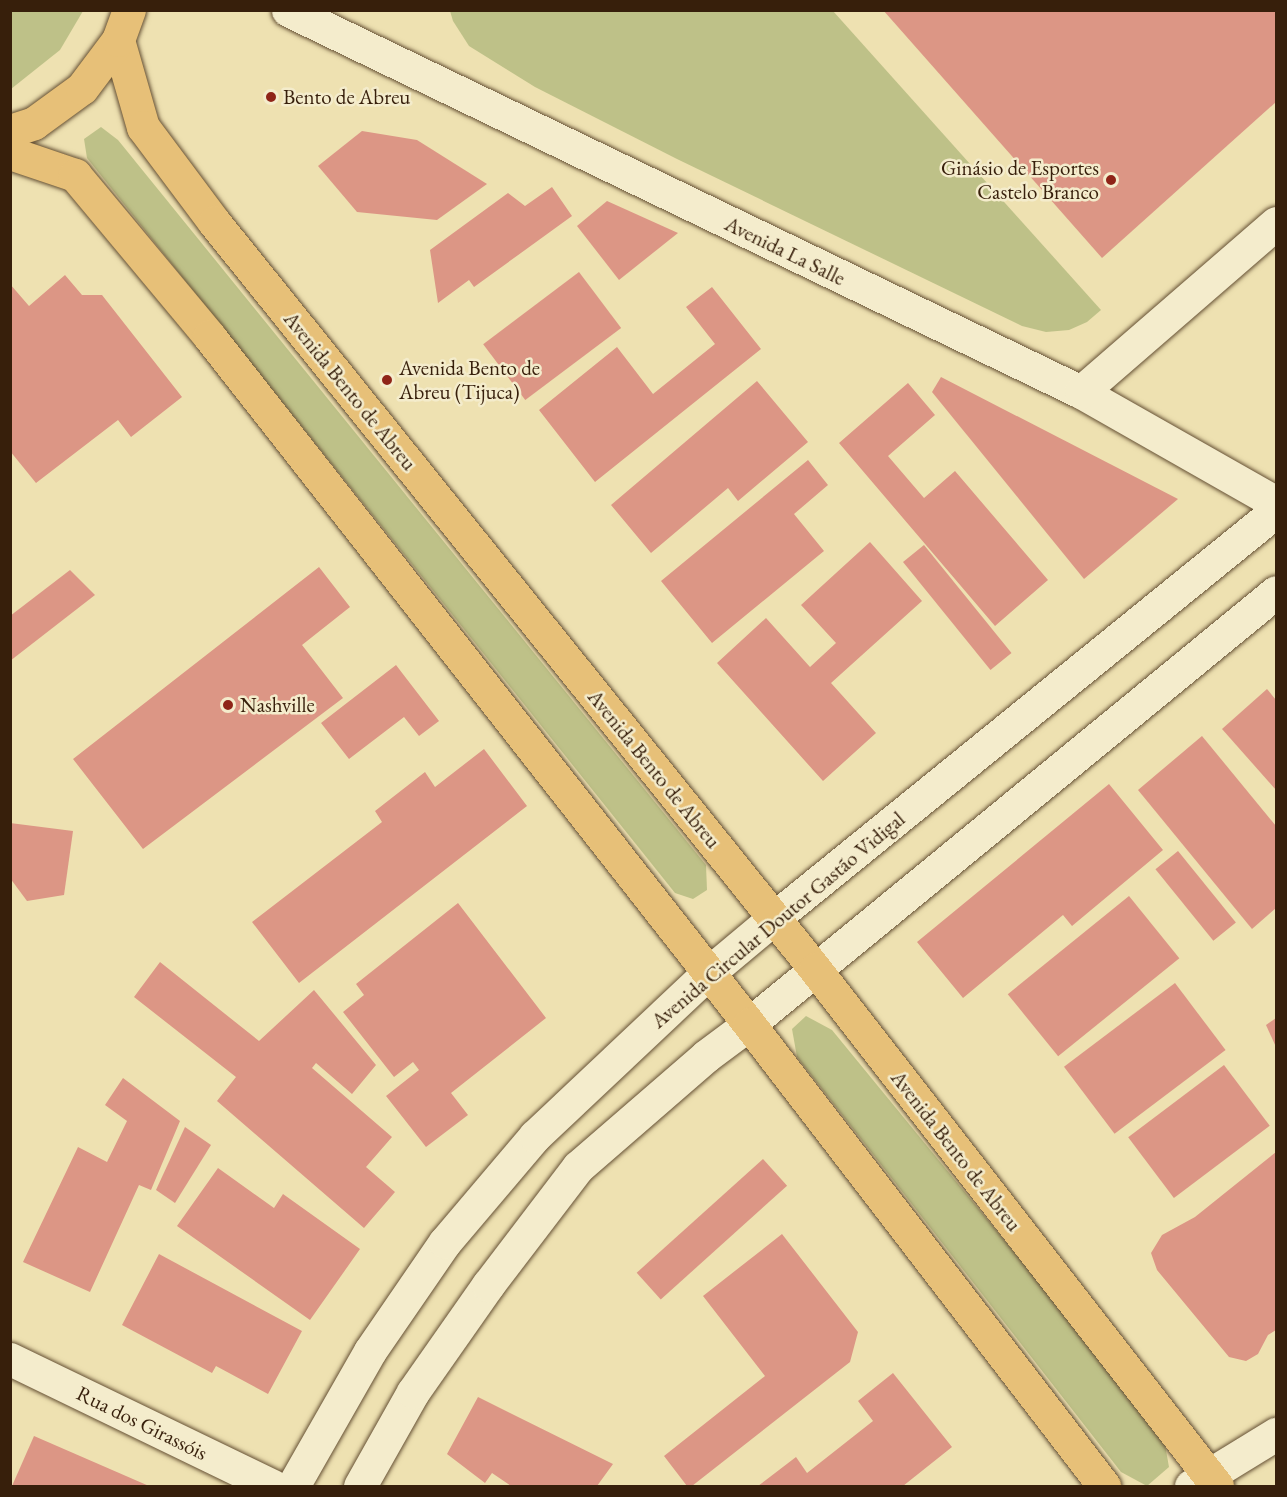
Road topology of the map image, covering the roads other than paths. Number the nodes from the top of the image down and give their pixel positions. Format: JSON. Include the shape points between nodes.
{"nodes":[{"id":1,"x":291,"y":11,"type":"edge"},
{"id":2,"x":123,"y":25,"type":"edge"},
{"id":3,"x":10,"y":131,"type":"edge"},
{"id":4,"x":10,"y":153,"type":"edge"},
{"id":5,"x":1276,"y":223,"type":"edge"},
{"id":6,"x":1081,"y":392,"type":"junction"},
{"id":7,"x":1276,"y":503,"type":"edge"},
{"id":8,"x":1276,"y":511,"type":"edge"},
{"id":9,"x":1276,"y":592,"type":"edge"},
{"id":10,"x":774,"y":918,"type":"junction"},
{"id":11,"x":815,"y":969,"type":"junction"},
{"id":12,"x":708,"y":974,"type":"junction"},
{"id":13,"x":749,"y":1024,"type":"junction"},
{"id":14,"x":10,"y":1359,"type":"edge"},
{"id":15,"x":1276,"y":1434,"type":"edge"},
{"id":16,"x":1205,"y":1483,"type":"edge"},
{"id":17,"x":273,"y":1486,"type":"edge"},
{"id":18,"x":293,"y":1486,"type":"edge"},
{"id":19,"x":360,"y":1486,"type":"edge"},
{"id":20,"x":1104,"y":1486,"type":"edge"}],
"edges":[{"from":1,"to":6,"type":"street","name":"Avenida La Salle"},
{"from":2,"to":3,"type":"main road","via":[[82,88],[34,123]]},
{"from":2,"to":10,"type":"main road","name":"Avenida Bento de Abreu","via":[[143,128],[214,222]]},
{"from":4,"to":12,"type":"main road","via":[[75,175],[209,336]]},
{"from":5,"to":6,"type":"street"},
{"from":6,"to":7,"type":"street","name":"Avenida La Salle"},
{"from":8,"to":10,"type":"street","name":"Avenida Circular Doutor Gastão Vidigal"},
{"from":9,"to":11,"type":"street"},
{"from":10,"to":11,"type":"main road","name":"Avenida Bento de Abreu"},
{"from":10,"to":12,"type":"street","name":"Avenida Circular Doutor Gastão Vidigal"},
{"from":11,"to":13,"type":"street"},
{"from":11,"to":16,"type":"main road","name":"Avenida Bento de Abreu"},
{"from":12,"to":13,"type":"main road"},
{"from":12,"to":18,"type":"street","name":"Avenida Circular Doutor Gastão Vidigal","via":[[535,1136],[445,1242],[370,1352]]},
{"from":13,"to":19,"type":"street","via":[[706,1056],[578,1167],[413,1392]]},
{"from":13,"to":20,"type":"main road"},
{"from":14,"to":17,"type":"street","name":"Rua dos Girassóis"},
{"from":15,"to":16,"type":"street"}]}
